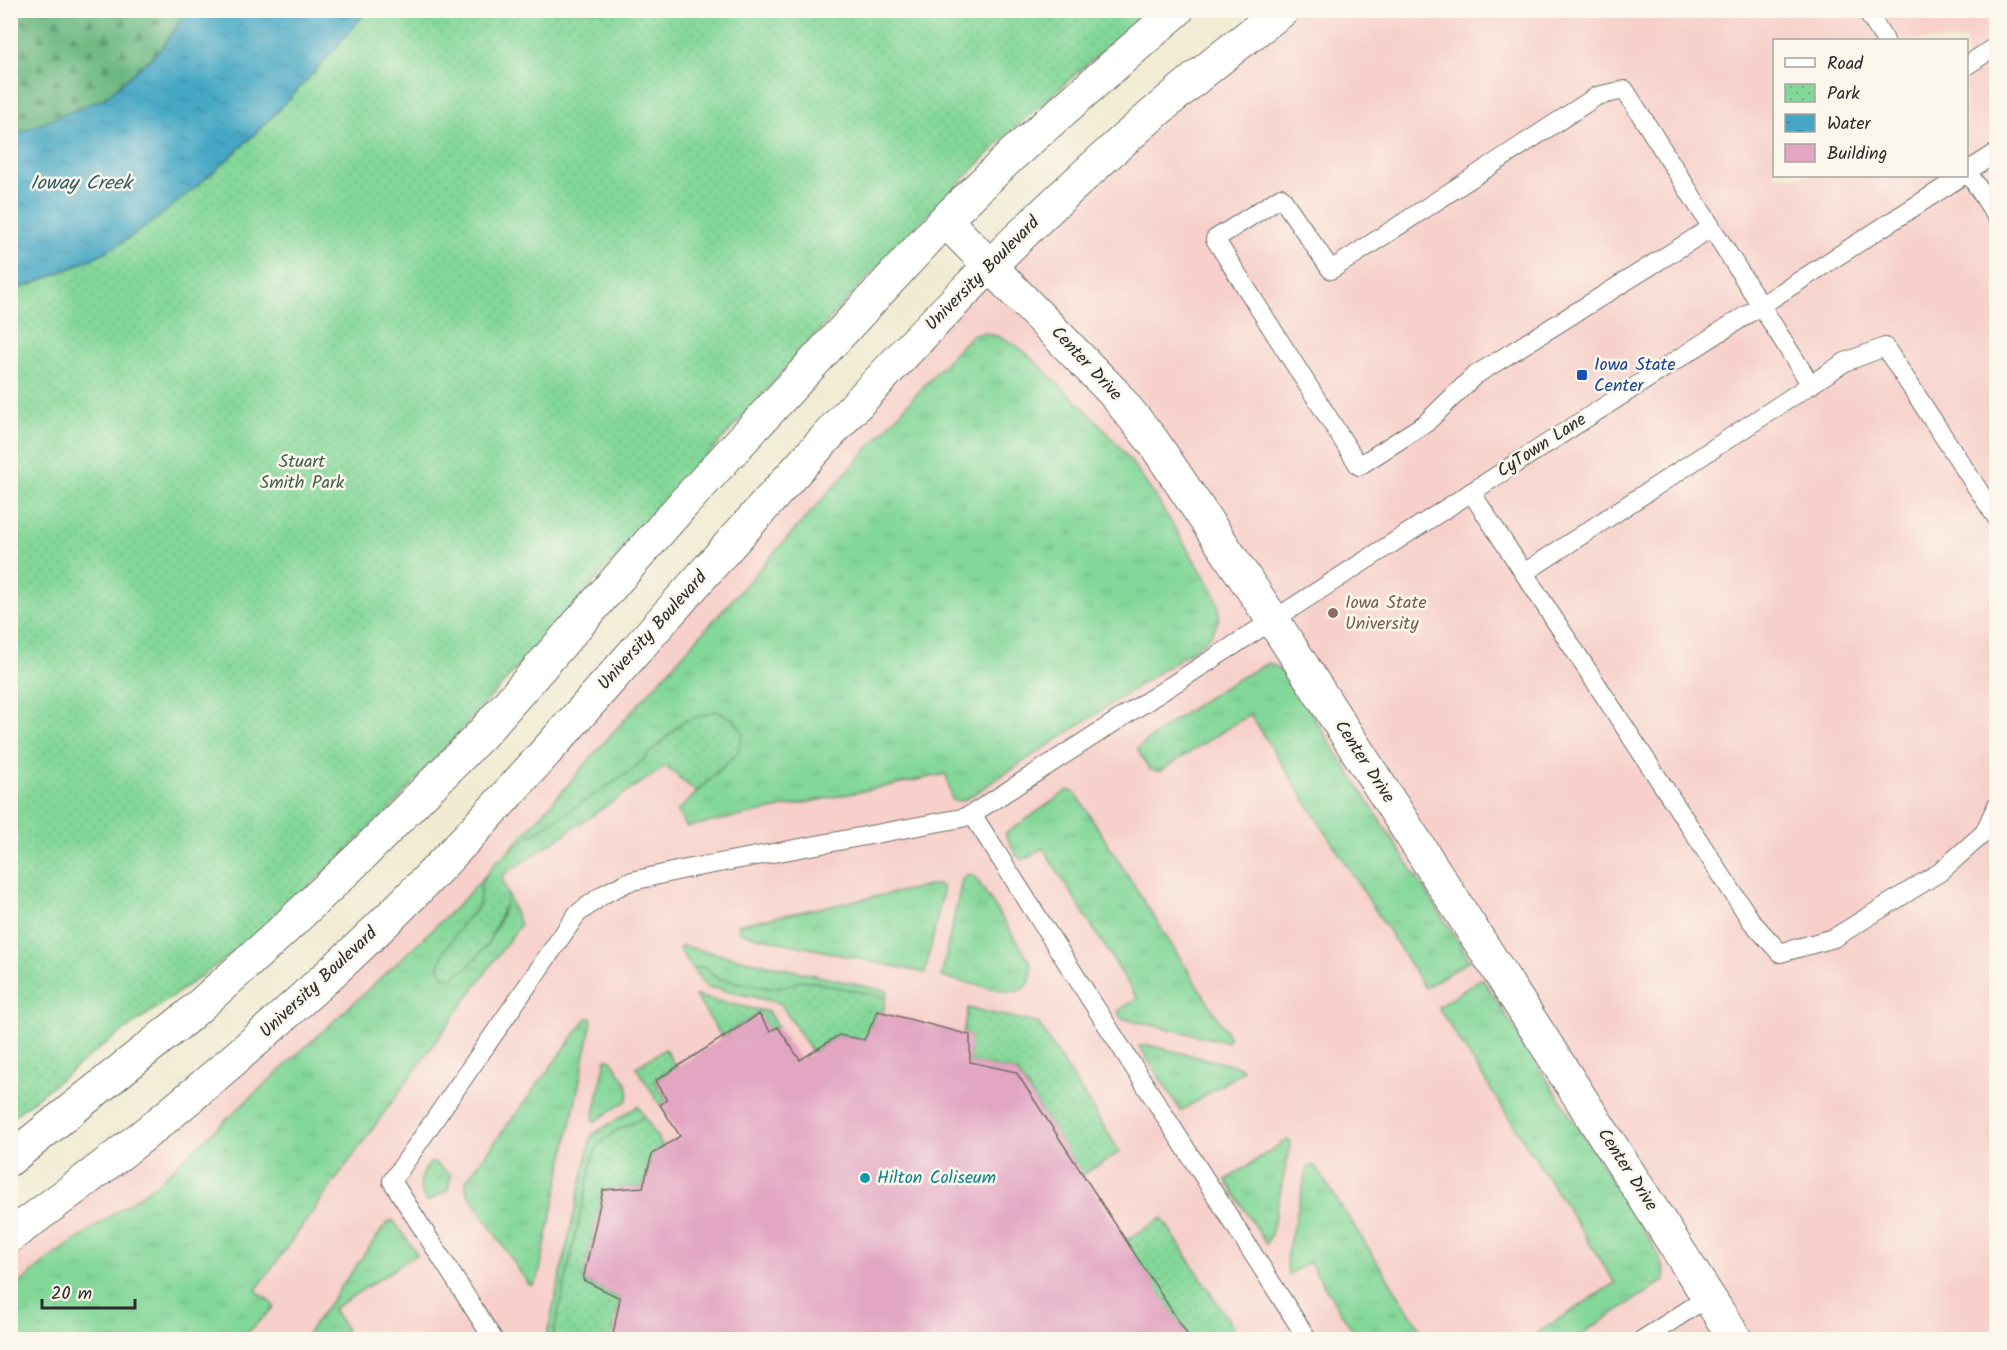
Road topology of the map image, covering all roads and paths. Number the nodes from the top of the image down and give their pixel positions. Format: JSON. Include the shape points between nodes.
{"nodes":[{"id":1,"x":1177,"y":10,"type":"edge"},
{"id":2,"x":1283,"y":10,"type":"edge"},
{"id":3,"x":1866,"y":10,"type":"edge"},
{"id":4,"x":1884,"y":39,"type":"edge"},
{"id":5,"x":1996,"y":46,"type":"edge"},
{"id":6,"x":1968,"y":65,"type":"edge"},
{"id":7,"x":1996,"y":153,"type":"edge"},
{"id":8,"x":1968,"y":171,"type":"edge"},
{"id":9,"x":1968,"y":175,"type":"edge"},
{"id":10,"x":1958,"y":177,"type":"edge"},
{"id":11,"x":1996,"y":216,"type":"edge"},
{"id":12,"x":945,"y":220,"type":"junction"},
{"id":13,"x":1711,"y":228,"type":"junction"},
{"id":14,"x":990,"y":266,"type":"junction"},
{"id":15,"x":1760,"y":306,"type":"junction"},
{"id":16,"x":1811,"y":385,"type":"junction"},
{"id":17,"x":1471,"y":492,"type":"junction"},
{"id":18,"x":1996,"y":517,"type":"edge"},
{"id":19,"x":1524,"y":573,"type":"junction"},
{"id":20,"x":1273,"y":620,"type":"junction"},
{"id":21,"x":1996,"y":807,"type":"edge"},
{"id":22,"x":972,"y":814,"type":"junction"},
{"id":23,"x":10,"y":1159,"type":"edge"},
{"id":24,"x":10,"y":1236,"type":"edge"},
{"id":25,"x":1708,"y":1297,"type":"junction"},
{"id":26,"x":494,"y":1340,"type":"edge"},
{"id":27,"x":1308,"y":1340,"type":"edge"},
{"id":28,"x":1642,"y":1340,"type":"edge"},
{"id":29,"x":1736,"y":1340,"type":"edge"}],
"edges":[{"from":1,"to":12,"type":"main road","via":[[1012,155]]},
{"from":2,"to":14,"type":"main road","name":"University Boulevard","via":[[1224,54],[1113,149]]},
{"from":3,"to":4,"type":"lane"},
{"from":5,"to":6,"type":"lane"},
{"from":7,"to":8,"type":"lane","name":"CyTown Lane"},
{"from":9,"to":11,"type":"lane"},
{"from":10,"to":15,"type":"lane","name":"CyTown Lane"},
{"from":12,"to":14,"type":"main road","name":"Center Drive"},
{"from":12,"to":23,"type":"main road","via":[[684,503],[481,735],[360,857],[187,1017]]},
{"from":13,"to":13,"type":"lane","via":[[1625,90],[1597,96],[1331,270],[1281,198],[1215,239],[1359,466],[1426,423],[1474,376]]},
{"from":13,"to":15,"type":"lane"},
{"from":14,"to":20,"type":"main road","name":"Center Drive","via":[[1113,392],[1152,440]]},
{"from":14,"to":24,"type":"main road","name":"University Boulevard","via":[[858,403],[412,896],[215,1076]]},
{"from":15,"to":16,"type":"lane"},
{"from":15,"to":17,"type":"lane","name":"CyTown Lane"},
{"from":16,"to":18,"type":"lane","via":[[1845,362],[1885,347]]},
{"from":16,"to":19,"type":"lane"},
{"from":17,"to":19,"type":"lane"},
{"from":17,"to":20,"type":"lane","name":"CyTown Lane"},
{"from":19,"to":21,"type":"lane","via":[[1752,922],[1780,953],[1834,938],[1940,872],[1984,833]]},
{"from":20,"to":22,"type":"lane","name":"CyTown Lane"},
{"from":20,"to":25,"type":"main road","name":"Center Drive"},
{"from":22,"to":26,"type":"lane","via":[[628,882],[577,914],[392,1181]]},
{"from":22,"to":27,"type":"lane"},
{"from":25,"to":28,"type":"lane"},
{"from":25,"to":29,"type":"main road","name":"Center Drive"}]}
